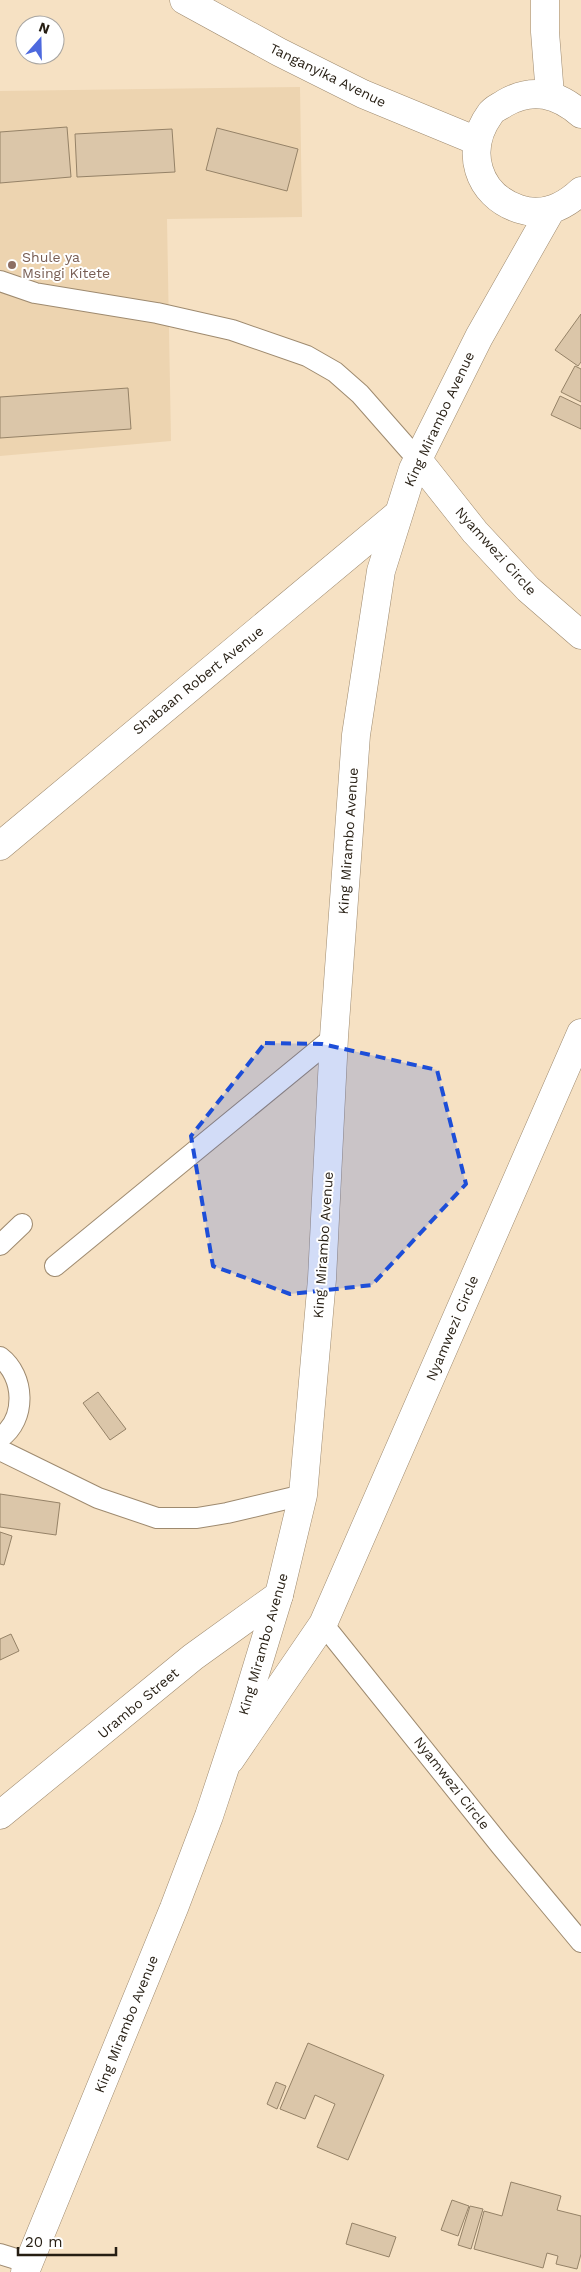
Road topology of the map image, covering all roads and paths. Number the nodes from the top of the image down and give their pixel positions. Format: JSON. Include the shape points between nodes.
{"nodes":[{"id":1,"x":184,"y":0,"type":"edge"},
{"id":2,"x":532,"y":0,"type":"edge"},
{"id":3,"x":545,"y":0,"type":"edge"},
{"id":4,"x":545,"y":32,"type":"junction"},
{"id":5,"x":550,"y":95,"type":"junction"},
{"id":6,"x":581,"y":114,"type":"edge"},
{"id":7,"x":477,"y":141,"type":"junction"},
{"id":8,"x":581,"y":191,"type":"edge"},
{"id":9,"x":551,"y":210,"type":"junction"},
{"id":10,"x":0,"y":281,"type":"edge"},
{"id":11,"x":418,"y":460,"type":"junction"},
{"id":12,"x":397,"y":515,"type":"junction"},
{"id":13,"x":581,"y":635,"type":"edge"},
{"id":14,"x":0,"y":846,"type":"edge"},
{"id":15,"x":581,"y":1033,"type":"edge"},
{"id":16,"x":334,"y":1037,"type":"junction"},
{"id":17,"x":22,"y":1224,"type":"dead end"},
{"id":18,"x":0,"y":1246,"type":"edge"},
{"id":19,"x":55,"y":1266,"type":"dead end"},
{"id":20,"x":0,"y":1357,"type":"edge"},
{"id":21,"x":0,"y":1438,"type":"edge"},
{"id":22,"x":0,"y":1450,"type":"edge"},
{"id":23,"x":303,"y":1495,"type":"junction"},
{"id":24,"x":279,"y":1595,"type":"junction"},
{"id":25,"x":323,"y":1624,"type":"junction"},
{"id":26,"x":225,"y":1767,"type":"junction"},
{"id":27,"x":0,"y":1815,"type":"edge"},
{"id":28,"x":581,"y":1942,"type":"edge"},
{"id":29,"x":0,"y":2254,"type":"edge"},
{"id":30,"x":27,"y":2267,"type":"edge"}],
"edges":[{"from":1,"to":7,"type":"main road","name":"Tanganyika Avenue","via":[[364,94]]},
{"from":2,"to":4,"type":"main road"},
{"from":3,"to":4,"type":"main road"},
{"from":4,"to":5,"type":"main road"},
{"from":5,"to":6,"type":"main road","via":[[568,103]]},
{"from":5,"to":7,"type":"main road","via":[[518,96],[491,113]]},
{"from":7,"to":9,"type":"main road","via":[[477,166],[487,187],[504,204],[527,212]]},
{"from":8,"to":9,"type":"main road","via":[[569,202]]},
{"from":9,"to":11,"type":"main road","name":"King Mirambo Avenue","via":[[478,337]]},
{"from":10,"to":11,"type":"lane","via":[[34,294],[157,313],[232,330],[307,356],[335,372],[360,394]]},
{"from":11,"to":12,"type":"main road","name":"King Mirambo Avenue"},
{"from":11,"to":13,"type":"main road","name":"Nyamwezi Circle","via":[[475,532],[528,589]]},
{"from":12,"to":14,"type":"main road","name":"Shabaan Robert Avenue"},
{"from":12,"to":16,"type":"main road","name":"King Mirambo Avenue","via":[[380,571],[356,735]]},
{"from":15,"to":25,"type":"main road","name":"Nyamwezi Circle"},
{"from":16,"to":19,"type":"lane"},
{"from":16,"to":23,"type":"main road","name":"King Mirambo Avenue","via":[[322,1279]]},
{"from":17,"to":18,"type":"lane"},
{"from":20,"to":21,"type":"lane","via":[[15,1375],[20,1395],[17,1416]]},
{"from":22,"to":23,"type":"lane","via":[[98,1498],[157,1518],[197,1518]]},
{"from":23,"to":24,"type":"main road","name":"King Mirambo Avenue"},
{"from":24,"to":26,"type":"main road","name":"King Mirambo Avenue"},
{"from":24,"to":27,"type":"main road","name":"Urambo Street","via":[[193,1657]]},
{"from":25,"to":26,"type":"main road","name":"Nyamwezi Circle"},
{"from":25,"to":28,"type":"lane","name":"Nyamwezi Circle"},
{"from":26,"to":30,"type":"main road","name":"King Mirambo Avenue","via":[[174,1908]]},
{"from":29,"to":30,"type":"lane"}]}
